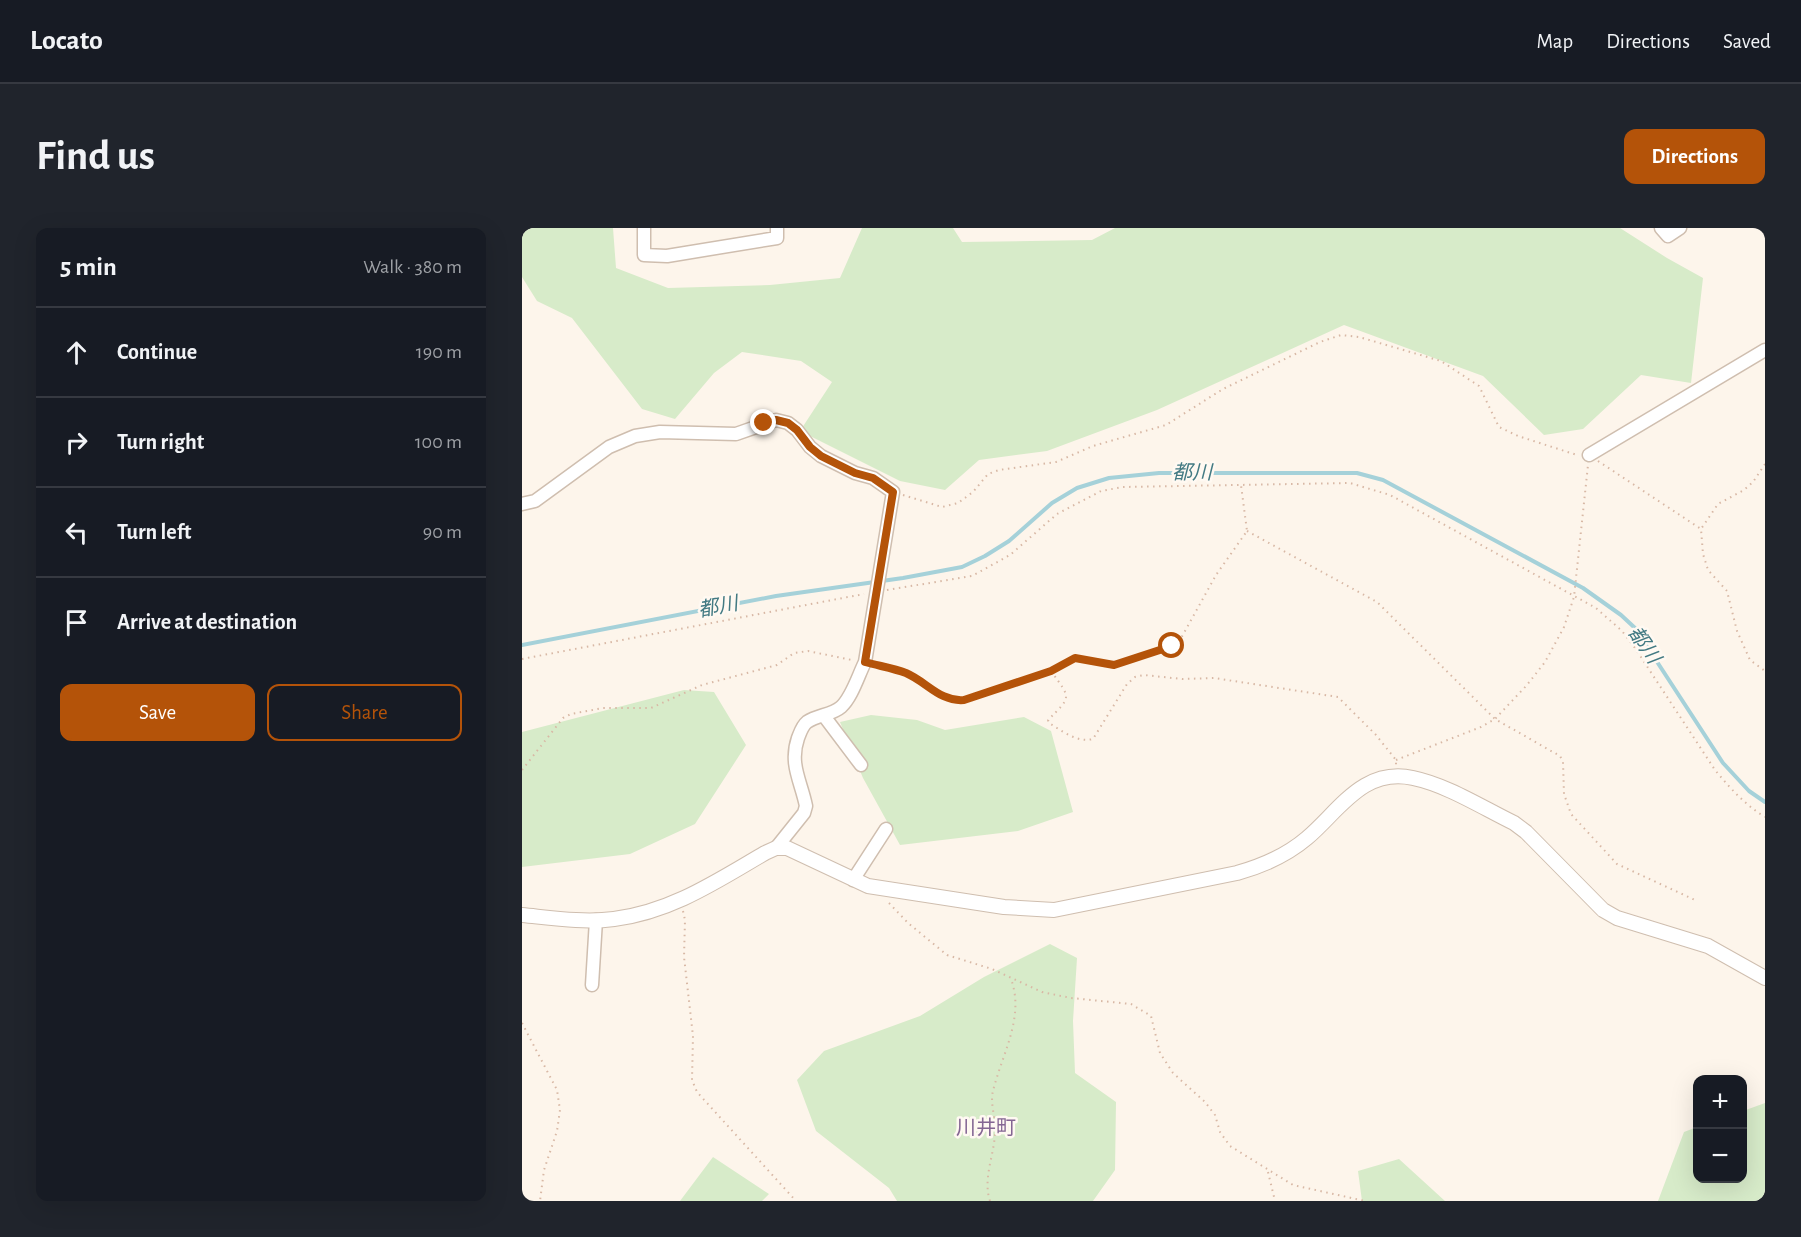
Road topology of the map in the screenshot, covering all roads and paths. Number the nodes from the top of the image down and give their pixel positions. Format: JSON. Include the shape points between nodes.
{"nodes":[{"id":1,"x":644,"y":228,"type":"edge"},
{"id":2,"x":777,"y":228,"type":"edge"},
{"id":3,"x":1661,"y":228,"type":"edge"},
{"id":4,"x":1680,"y":228,"type":"edge"},
{"id":5,"x":1765,"y":350,"type":"edge"},
{"id":6,"x":1589,"y":455,"type":"junction"},
{"id":7,"x":1765,"y":464,"type":"edge"},
{"id":8,"x":1241,"y":485,"type":"junction"},
{"id":9,"x":893,"y":492,"type":"junction"},
{"id":10,"x":522,"y":504,"type":"edge"},
{"id":11,"x":1701,"y":529,"type":"junction"},
{"id":12,"x":1246,"y":531,"type":"junction"},
{"id":13,"x":876,"y":592,"type":"junction"},
{"id":14,"x":1574,"y":597,"type":"junction"},
{"id":15,"x":522,"y":659,"type":"edge"},
{"id":16,"x":865,"y":662,"type":"junction"},
{"id":17,"x":1051,"y":671,"type":"junction"},
{"id":18,"x":1765,"y":671,"type":"edge"},
{"id":19,"x":824,"y":716,"type":"junction"},
{"id":20,"x":1495,"y":719,"type":"junction"},
{"id":21,"x":861,"y":765,"type":"dead end"},
{"id":22,"x":522,"y":770,"type":"edge"},
{"id":23,"x":1765,"y":817,"type":"edge"},
{"id":24,"x":886,"y":829,"type":"dead end"},
{"id":25,"x":776,"y":848,"type":"junction"},
{"id":26,"x":853,"y":880,"type":"junction"},
{"id":27,"x":882,"y":888,"type":"junction"},
{"id":28,"x":1695,"y":900,"type":"dead end"},
{"id":29,"x":679,"y":901,"type":"junction"},
{"id":30,"x":522,"y":915,"type":"edge"},
{"id":31,"x":596,"y":920,"type":"junction"},
{"id":32,"x":1010,"y":978,"type":"junction"},
{"id":33,"x":1765,"y":978,"type":"edge"},
{"id":34,"x":592,"y":986,"type":"dead end"},
{"id":35,"x":522,"y":1023,"type":"edge"},
{"id":36,"x":1268,"y":1171,"type":"junction"},
{"id":37,"x":540,"y":1201,"type":"edge"},
{"id":38,"x":796,"y":1201,"type":"edge"},
{"id":39,"x":990,"y":1201,"type":"edge"},
{"id":40,"x":1275,"y":1201,"type":"edge"},
{"id":41,"x":1365,"y":1201,"type":"edge"}],
"edges":[{"from":1,"to":2,"type":"street","via":[[644,255],[668,256],[777,238]]},
{"from":3,"to":4,"type":"street","via":[[1668,236]]},
{"from":5,"to":6,"type":"street"},
{"from":6,"to":9,"type":"path","via":[[1575,455],[1499,427],[1479,386],[1441,361],[1341,335],[1223,389],[1166,425],[1093,446],[1056,462],[988,474],[958,503],[942,507]]},
{"from":6,"to":11,"type":"path"},
{"from":6,"to":14,"type":"path"},
{"from":7,"to":11,"type":"path","via":[[1744,490],[1718,504]]},
{"from":8,"to":12,"type":"path"},
{"from":8,"to":13,"type":"path","via":[[1123,487],[1101,491],[1057,514],[1010,555],[972,576]]},
{"from":8,"to":14,"type":"path","via":[[1330,482],[1372,488]]},
{"from":9,"to":10,"type":"street","via":[[873,478],[821,456],[797,430],[776,420],[736,434],[660,432],[635,436],[609,447],[536,501]]},
{"from":9,"to":13,"type":"street"},
{"from":11,"to":18,"type":"path","via":[[1708,570],[1727,591],[1737,631],[1750,660]]},
{"from":12,"to":17,"type":"path","via":[[1180,640],[1172,646],[1114,665],[1075,658]]},
{"from":12,"to":20,"type":"path","via":[[1377,602]]},
{"from":13,"to":15,"type":"path"},
{"from":13,"to":16,"type":"street"},
{"from":14,"to":20,"type":"path","via":[[1564,627],[1545,662]]},
{"from":14,"to":23,"type":"path","via":[[1596,608],[1622,631],[1715,770]]},
{"from":16,"to":17,"type":"path","via":[[907,674],[955,701]]},
{"from":16,"to":19,"type":"street","via":[[850,698]]},
{"from":16,"to":22,"type":"path","via":[[808,651],[794,653],[777,665],[702,685],[651,708],[603,708],[571,714],[563,718]]},
{"from":17,"to":20,"type":"path","via":[[1067,698],[1049,723],[1087,740],[1093,739],[1127,684],[1143,675],[1214,678],[1338,697],[1396,760]]},
{"from":19,"to":21,"type":"street"},
{"from":19,"to":25,"type":"street","via":[[806,722],[801,730],[794,759],[806,806]]},
{"from":20,"to":28,"type":"path","via":[[1560,756],[1564,794],[1571,814],[1617,864]]},
{"from":24,"to":26,"type":"street"},
{"from":25,"to":26,"type":"street","via":[[787,849]]},
{"from":25,"to":29,"type":"street"},
{"from":26,"to":27,"type":"street"},
{"from":27,"to":32,"type":"path","via":[[885,898],[908,923],[947,955]]},
{"from":27,"to":33,"type":"street","via":[[1004,907],[1054,910],[1237,873],[1278,858],[1306,839],[1349,795],[1366,785],[1395,776],[1412,777],[1514,823],[1603,910],[1617,918],[1708,946]]},
{"from":29,"to":31,"type":"street","via":[[654,911]]},
{"from":29,"to":38,"type":"path","via":[[685,920],[692,1080],[697,1092]]},
{"from":30,"to":31,"type":"street"},
{"from":31,"to":34,"type":"street"},
{"from":32,"to":36,"type":"path","via":[[1042,992],[1131,1004],[1150,1016],[1160,1053],[1173,1072],[1205,1102],[1230,1146]]},
{"from":32,"to":39,"type":"path","via":[[1016,1009],[992,1093],[996,1130],[987,1187]]},
{"from":35,"to":37,"type":"path","via":[[557,1090],[560,1110]]},
{"from":36,"to":40,"type":"path"},
{"from":36,"to":41,"type":"path","via":[[1293,1185]]}]}
